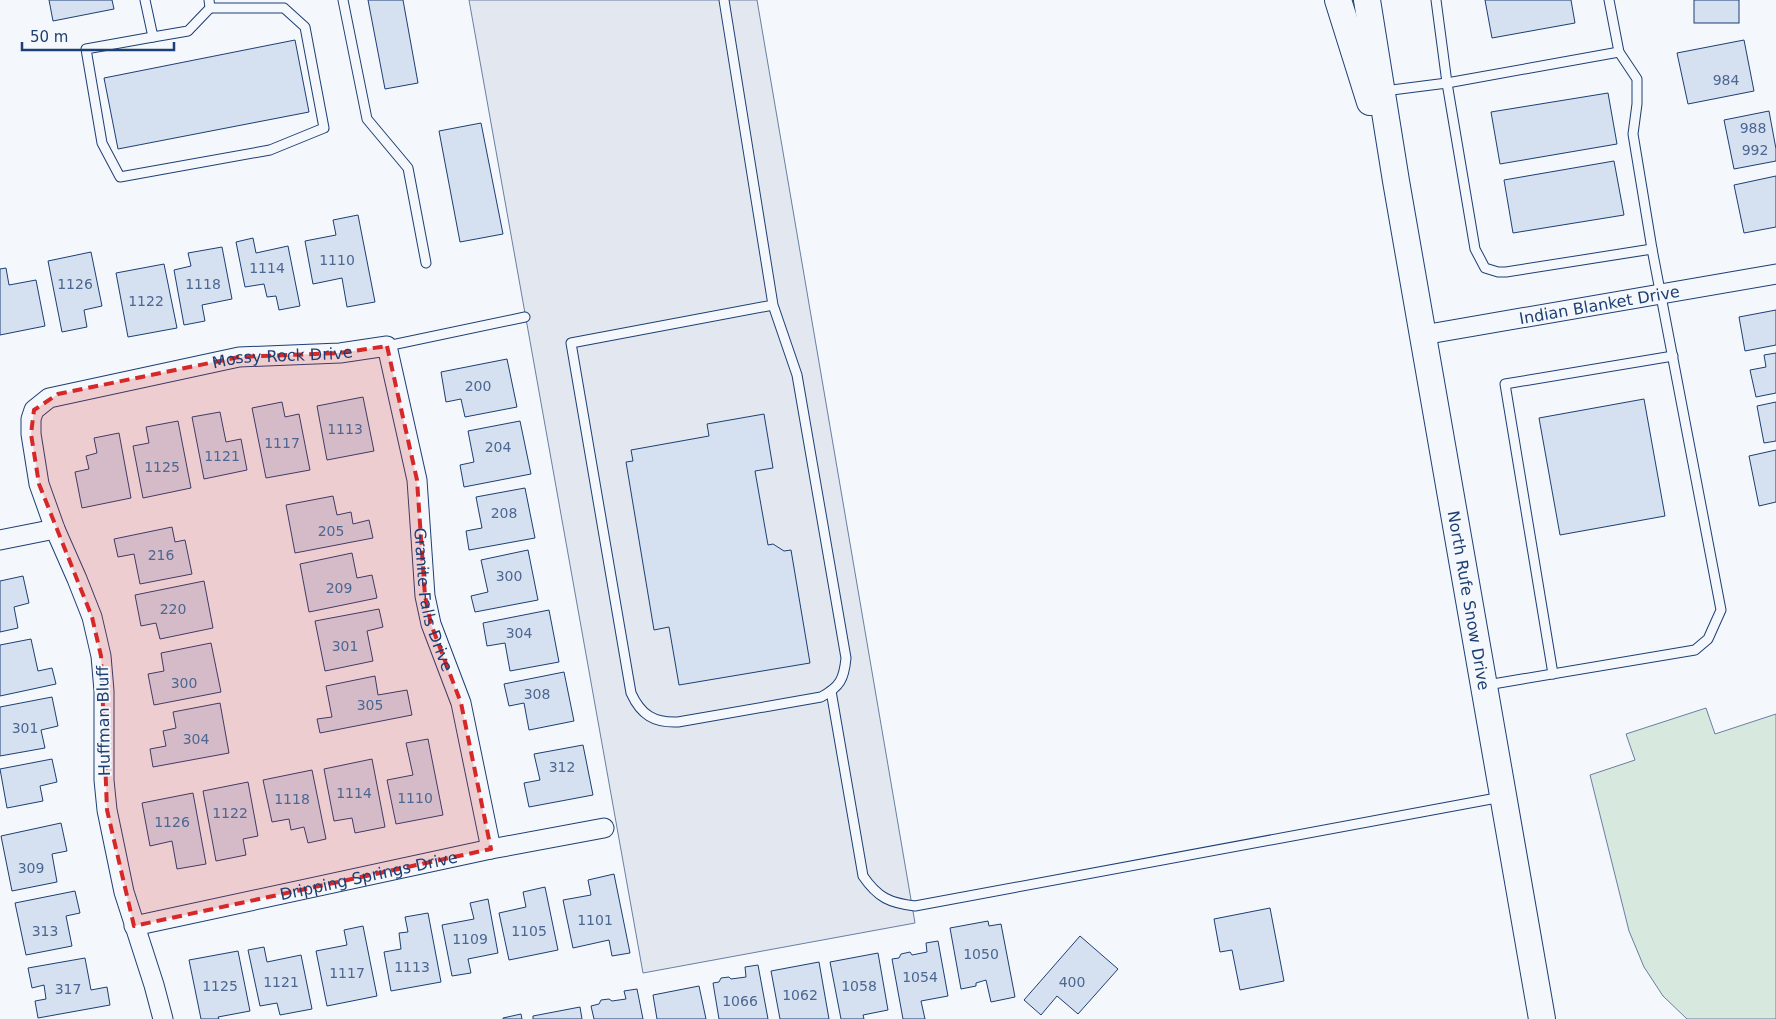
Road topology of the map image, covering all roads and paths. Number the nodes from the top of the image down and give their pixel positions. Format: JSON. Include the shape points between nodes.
{"nodes":[{"id":1,"x":145,"y":0,"type":"edge"},
{"id":2,"x":343,"y":0,"type":"edge"},
{"id":3,"x":724,"y":0,"type":"edge"},
{"id":4,"x":1338,"y":0,"type":"edge"},
{"id":5,"x":1367,"y":0,"type":"edge"},
{"id":6,"x":1436,"y":0,"type":"edge"},
{"id":7,"x":1609,"y":0,"type":"edge"},
{"id":8,"x":209,"y":4,"type":"edge"},
{"id":9,"x":153,"y":37,"type":"junction"},
{"id":10,"x":1619,"y":52,"type":"junction"},
{"id":11,"x":1447,"y":82,"type":"junction"},
{"id":12,"x":1382,"y":92,"type":"junction"},
{"id":13,"x":1396,"y":181,"type":"junction"},
{"id":14,"x":1652,"y":248,"type":"junction"},
{"id":15,"x":426,"y":263,"type":"dead end"},
{"id":16,"x":1776,"y":274,"type":"edge"},
{"id":17,"x":1662,"y":294,"type":"junction"},
{"id":18,"x":773,"y":305,"type":"junction"},
{"id":19,"x":525,"y":317,"type":"dead end"},
{"id":20,"x":1423,"y":335,"type":"junction"},
{"id":21,"x":388,"y":346,"type":"junction"},
{"id":22,"x":1673,"y":356,"type":"junction"},
{"id":23,"x":42,"y":402,"type":"joint"},
{"id":24,"x":55,"y":529,"type":"junction"},
{"id":25,"x":0,"y":540,"type":"edge"},
{"id":26,"x":1553,"y":674,"type":"junction"},
{"id":27,"x":1484,"y":686,"type":"junction"},
{"id":28,"x":831,"y":691,"type":"junction"},
{"id":29,"x":1504,"y":796,"type":"junction"},
{"id":30,"x":604,"y":828,"type":"dead end"},
{"id":31,"x":491,"y":849,"type":"junction"},
{"id":32,"x":134,"y":926,"type":"junction"},
{"id":33,"x":163,"y":1019,"type":"edge"},
{"id":34,"x":1542,"y":1019,"type":"edge"}],
"edges":[{"from":1,"to":9,"type":"lane"},
{"from":2,"to":15,"type":"lane","via":[[367,120],[408,168]]},
{"from":3,"to":18,"type":"lane"},
{"from":4,"to":13,"type":"main road","name":"North Rufe Snow Drive"},
{"from":5,"to":12,"type":"main road","name":"North Rufe Snow Drive"},
{"from":6,"to":11,"type":"lane"},
{"from":7,"to":10,"type":"lane"},
{"from":8,"to":9,"type":"lane","via":[[188,30]]},
{"from":8,"to":9,"type":"lane","via":[[284,8],[306,28],[324,128],[270,150],[120,177],[102,143],[86,49]]},
{"from":10,"to":11,"type":"lane"},
{"from":10,"to":14,"type":"lane","via":[[1637,79],[1633,134]]},
{"from":11,"to":12,"type":"lane"},
{"from":11,"to":14,"type":"lane","via":[[1475,249],[1485,268],[1506,272]]},
{"from":12,"to":13,"type":"main road","name":"North Rufe Snow Drive"},
{"from":13,"to":20,"type":"main road","name":"North Rufe Snow Drive"},
{"from":14,"to":17,"type":"lane"},
{"from":16,"to":17,"type":"street","name":"Indian Blanket Drive"},
{"from":17,"to":20,"type":"street","name":"Indian Blanket Drive"},
{"from":17,"to":22,"type":"lane"},
{"from":18,"to":28,"type":"lane","via":[[797,376],[846,658],[840,683]]},
{"from":18,"to":28,"type":"lane","via":[[571,343],[629,683],[636,704],[654,719],[678,722],[821,697]]},
{"from":19,"to":21,"type":"lane","name":"Mossy Rock Drive"},
{"from":20,"to":27,"type":"main road","name":"North Rufe Snow Drive"},
{"from":21,"to":23,"type":"street","name":"Mossy Rock Drive","via":[[340,353],[239,357],[58,394]]},
{"from":21,"to":31,"type":"street","name":"Granite Falls Drive","via":[[417,480],[425,596],[431,624],[461,703]]},
{"from":22,"to":26,"type":"lane","via":[[1721,610],[1708,639],[1695,650]]},
{"from":22,"to":26,"type":"lane","via":[[1505,384]]},
{"from":23,"to":24,"type":"street","name":"Huffman Bluff","via":[[34,410],[31,434],[39,484]]},
{"from":24,"to":25,"type":"street"},
{"from":24,"to":32,"type":"street","name":"Huffman Bluff","via":[[92,617],[101,656],[107,810]]},
{"from":26,"to":27,"type":"lane"},
{"from":27,"to":29,"type":"main road","name":"North Rufe Snow Drive"},
{"from":28,"to":29,"type":"lane","via":[[863,876],[872,890],[900,904],[915,906]]},
{"from":29,"to":34,"type":"main road","name":"North Rufe Snow Drive"},
{"from":30,"to":31,"type":"street","name":"Dripping Springs Drive"},
{"from":31,"to":32,"type":"street","name":"Dripping Springs Drive"},
{"from":32,"to":33,"type":"street","name":"Huffman Bluff"}]}
